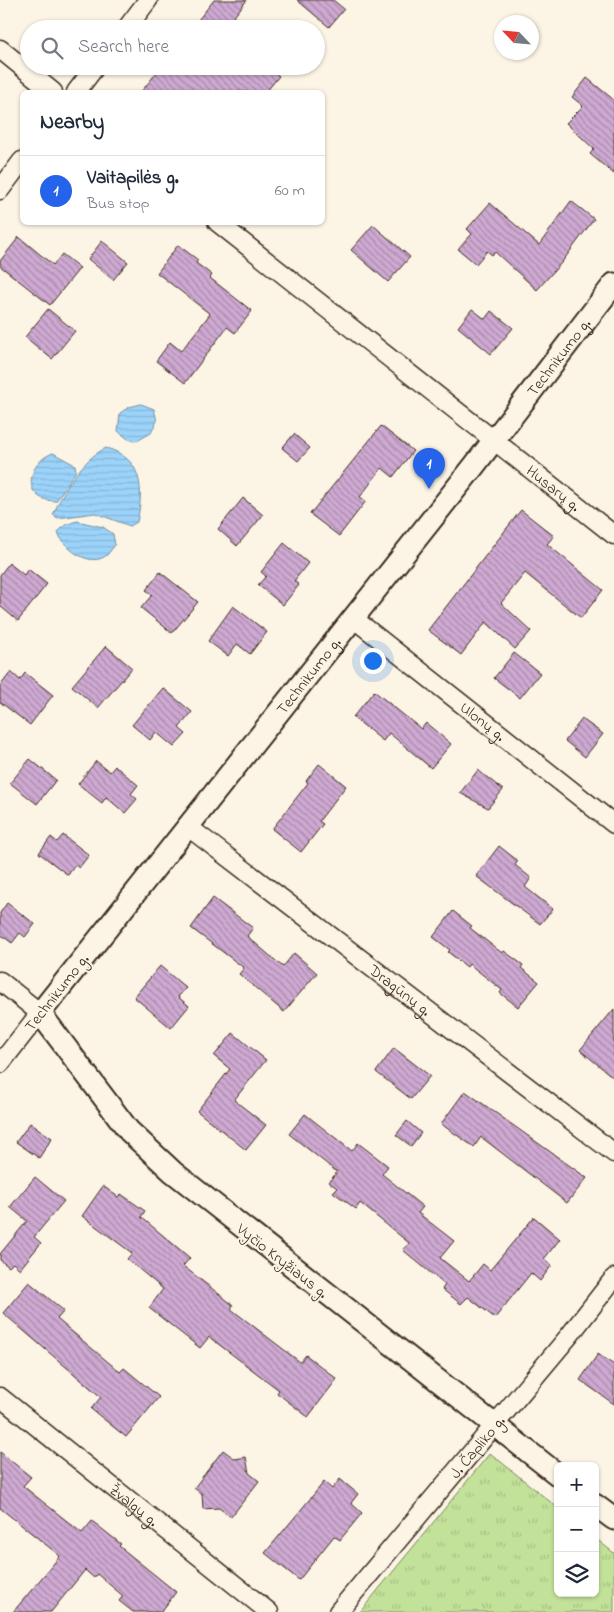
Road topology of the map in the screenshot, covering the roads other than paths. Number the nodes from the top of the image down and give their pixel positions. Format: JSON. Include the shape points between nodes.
{"nodes":[{"id":1,"x":148,"y":0,"type":"edge"},
{"id":2,"x":133,"y":20,"type":"edge"},
{"id":3,"x":0,"y":49,"type":"edge"},
{"id":4,"x":20,"y":65,"type":"edge"},
{"id":5,"x":32,"y":75,"type":"edge"},
{"id":6,"x":89,"y":75,"type":"edge"},
{"id":7,"x":51,"y":90,"type":"edge"},
{"id":8,"x":78,"y":90,"type":"edge"},
{"id":9,"x":20,"y":164,"type":"edge"},
{"id":10,"x":0,"y":190,"type":"edge"},
{"id":11,"x":221,"y":225,"type":"edge"},
{"id":12,"x":614,"y":284,"type":"edge"},
{"id":13,"x":493,"y":441,"type":"junction"},
{"id":14,"x":614,"y":535,"type":"edge"},
{"id":15,"x":353,"y":618,"type":"junction"},
{"id":16,"x":614,"y":824,"type":"edge"},
{"id":17,"x":187,"y":826,"type":"junction"},
{"id":18,"x":0,"y":981,"type":"edge"},
{"id":19,"x":40,"y":1013,"type":"junction"},
{"id":20,"x":0,"y":1064,"type":"edge"},
{"id":21,"x":614,"y":1154,"type":"edge"},
{"id":22,"x":614,"y":1278,"type":"edge"},
{"id":23,"x":0,"y":1397,"type":"edge"},
{"id":24,"x":494,"y":1426,"type":"junction"},
{"id":25,"x":554,"y":1473,"type":"edge"},
{"id":26,"x":599,"y":1507,"type":"edge"},
{"id":27,"x":614,"y":1519,"type":"edge"},
{"id":28,"x":269,"y":1612,"type":"edge"},
{"id":29,"x":338,"y":1612,"type":"edge"}],
"edges":[{"from":1,"to":2,"type":"street"},
{"from":3,"to":4,"type":"street"},
{"from":5,"to":7,"type":"street"},
{"from":6,"to":8,"type":"street"},
{"from":9,"to":10,"type":"street"},
{"from":11,"to":13,"type":"street","name":"Husarų g."},
{"from":12,"to":13,"type":"street","name":"Technikumo g."},
{"from":13,"to":14,"type":"street","name":"Husarų g."},
{"from":13,"to":15,"type":"street","name":"Technikumo g."},
{"from":15,"to":16,"type":"street","name":"Ulonų g."},
{"from":15,"to":17,"type":"street","name":"Technikumo g."},
{"from":17,"to":19,"type":"street","name":"Technikumo g."},
{"from":17,"to":21,"type":"street","name":"Dragūnų g."},
{"from":18,"to":19,"type":"street"},
{"from":19,"to":20,"type":"street","name":"Technikumo g."},
{"from":19,"to":24,"type":"street","name":"Vyčio Kryžiaus g.","via":[[128,1131],[173,1172]]},
{"from":22,"to":24,"type":"street","name":"J. Čapliko g."},
{"from":23,"to":28,"type":"street","name":"Žvalgų g."},
{"from":24,"to":25,"type":"street","name":"Vyčio Kryžiaus g."},
{"from":24,"to":29,"type":"street","name":"J. Čapliko g."},
{"from":26,"to":27,"type":"street"}]}
